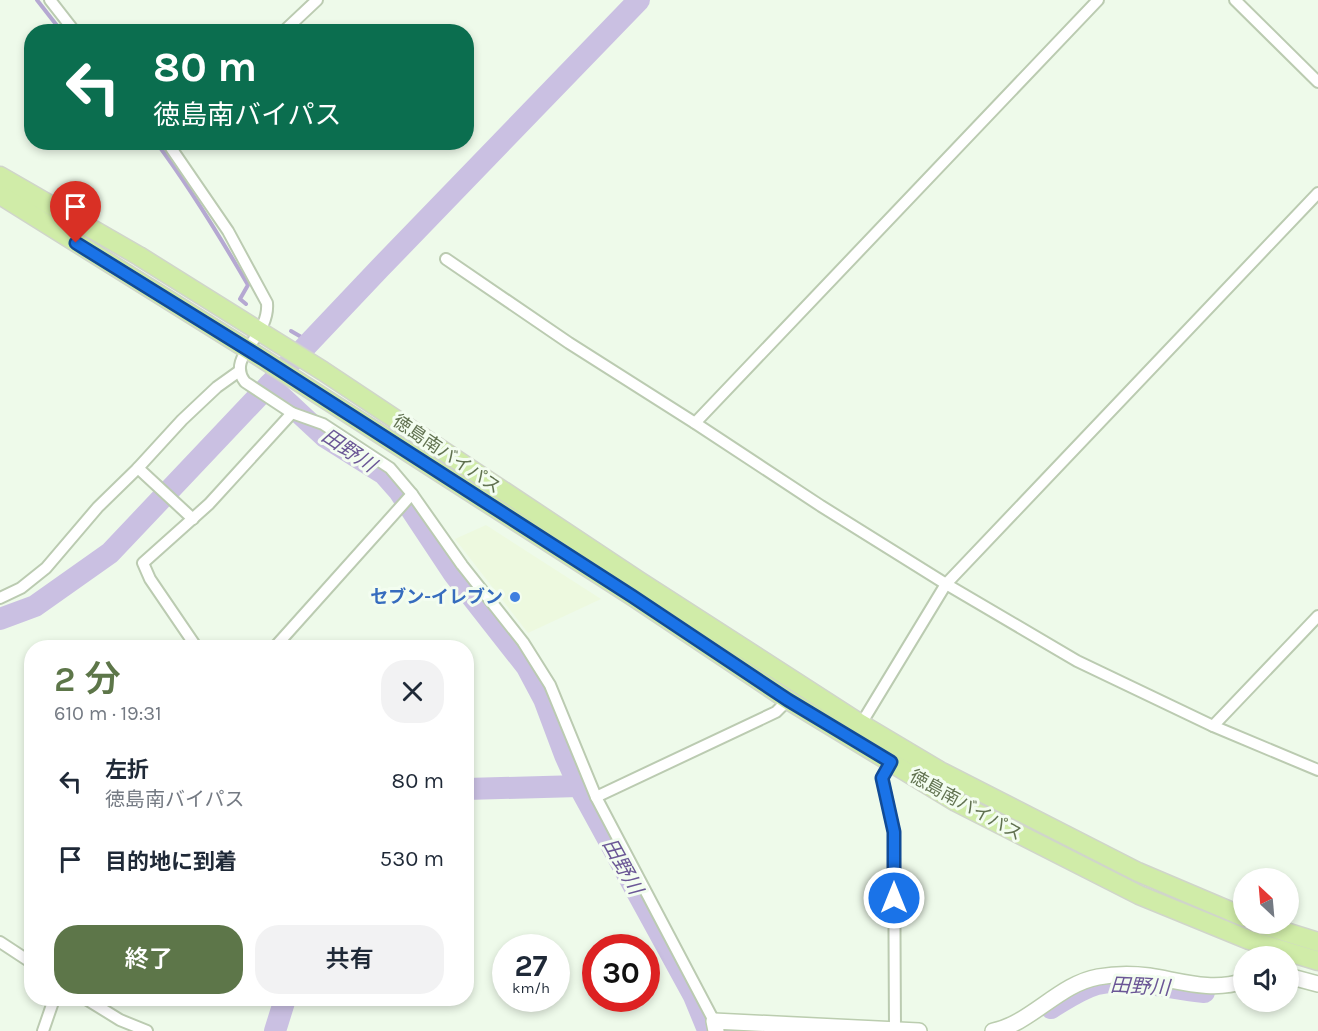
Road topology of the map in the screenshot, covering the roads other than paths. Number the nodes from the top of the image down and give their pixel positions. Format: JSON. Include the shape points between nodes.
{"nodes":[{"id":1,"x":50,"y":0,"type":"edge"},
{"id":2,"x":317,"y":0,"type":"edge"},
{"id":3,"x":1098,"y":0,"type":"edge"},
{"id":4,"x":1235,"y":0,"type":"edge"},
{"id":5,"x":69,"y":24,"type":"edge"},
{"id":6,"x":292,"y":24,"type":"edge"},
{"id":7,"x":1318,"y":82,"type":"edge"},
{"id":8,"x":172,"y":150,"type":"edge"},
{"id":9,"x":0,"y":176,"type":"edge"},
{"id":10,"x":1318,"y":194,"type":"edge"},
{"id":11,"x":0,"y":195,"type":"edge"},
{"id":12,"x":446,"y":259,"type":"dead end"},
{"id":13,"x":267,"y":337,"type":"junction"},
{"id":14,"x":255,"y":355,"type":"junction"},
{"id":15,"x":238,"y":372,"type":"junction"},
{"id":16,"x":289,"y":411,"type":"junction"},
{"id":17,"x":695,"y":423,"type":"junction"},
{"id":18,"x":142,"y":471,"type":"junction"},
{"id":19,"x":408,"y":499,"type":"junction"},
{"id":20,"x":189,"y":515,"type":"junction"},
{"id":21,"x":945,"y":584,"type":"junction"},
{"id":22,"x":0,"y":598,"type":"edge"},
{"id":23,"x":1318,"y":616,"type":"edge"},
{"id":24,"x":192,"y":640,"type":"edge"},
{"id":25,"x":281,"y":640,"type":"edge"},
{"id":26,"x":788,"y":700,"type":"junction"},
{"id":27,"x":861,"y":724,"type":"junction"},
{"id":28,"x":1213,"y":726,"type":"junction"},
{"id":29,"x":891,"y":762,"type":"junction"},
{"id":30,"x":1318,"y":770,"type":"edge"},
{"id":31,"x":596,"y":797,"type":"junction"},
{"id":32,"x":1233,"y":912,"type":"edge"},
{"id":33,"x":1292,"y":934,"type":"edge"},
{"id":34,"x":0,"y":942,"type":"edge"},
{"id":35,"x":1318,"y":942,"type":"edge"},
{"id":36,"x":24,"y":958,"type":"edge"},
{"id":37,"x":1318,"y":961,"type":"edge"},
{"id":38,"x":1299,"y":979,"type":"edge"},
{"id":39,"x":1318,"y":984,"type":"edge"},
{"id":40,"x":1233,"y":985,"type":"edge"},
{"id":41,"x":52,"y":1006,"type":"edge"},
{"id":42,"x":97,"y":1006,"type":"edge"},
{"id":43,"x":715,"y":1026,"type":"edge"},
{"id":44,"x":895,"y":1029,"type":"junction"},
{"id":45,"x":864,"y":1030,"type":"edge"},
{"id":46,"x":43,"y":1031,"type":"edge"},
{"id":47,"x":147,"y":1031,"type":"edge"},
{"id":48,"x":919,"y":1031,"type":"edge"},
{"id":49,"x":993,"y":1031,"type":"edge"}],
"edges":[{"from":1,"to":5,"type":"street"},
{"from":2,"to":6,"type":"street"},
{"from":3,"to":17,"type":"street"},
{"from":4,"to":7,"type":"street"},
{"from":8,"to":13,"type":"street","via":[[228,231],[260,288],[267,303]]},
{"from":9,"to":13,"type":"highway","name":"徳島南バイパス","via":[[130,250]]},
{"from":10,"to":21,"type":"street"},
{"from":11,"to":14,"type":"highway","name":"徳島南バイパス"},
{"from":12,"to":17,"type":"street"},
{"from":13,"to":14,"type":"street"},
{"from":13,"to":27,"type":"highway","name":"徳島南バイパス"},
{"from":14,"to":15,"type":"street","via":[[239,362]]},
{"from":14,"to":26,"type":"highway","name":"徳島南バイパス"},
{"from":15,"to":16,"type":"street","via":[[245,382]]},
{"from":15,"to":18,"type":"street","via":[[182,420]]},
{"from":16,"to":19,"type":"street","via":[[323,424],[390,468]]},
{"from":16,"to":20,"type":"street","via":[[209,504]]},
{"from":17,"to":21,"type":"street"},
{"from":18,"to":20,"type":"street"},
{"from":18,"to":22,"type":"street","via":[[98,507],[46,568],[21,588]]},
{"from":19,"to":25,"type":"street"},
{"from":19,"to":31,"type":"street","via":[[538,663]]},
{"from":20,"to":24,"type":"street","via":[[143,563]]},
{"from":21,"to":27,"type":"street"},
{"from":21,"to":28,"type":"street","via":[[1077,661]]},
{"from":23,"to":28,"type":"street"},
{"from":26,"to":29,"type":"highway","name":"徳島南バイパス"},
{"from":26,"to":31,"type":"street","via":[[776,712]]},
{"from":27,"to":32,"type":"highway","name":"徳島南バイパス","via":[[940,771],[1138,872]]},
{"from":28,"to":30,"type":"street"},
{"from":29,"to":37,"type":"highway","name":"徳島南バイパス","via":[[956,802],[1139,896],[1249,940]]},
{"from":29,"to":44,"type":"street","via":[[882,778],[894,832]]},
{"from":31,"to":43,"type":"street"},
{"from":33,"to":35,"type":"highway"},
{"from":34,"to":36,"type":"street"},
{"from":38,"to":39,"type":"main road"},
{"from":40,"to":49,"type":"main road","via":[[1209,986],[1147,976],[1097,977]]},
{"from":41,"to":46,"type":"street"},
{"from":42,"to":47,"type":"street"},
{"from":43,"to":45,"type":"main road"},
{"from":44,"to":45,"type":"main road"},
{"from":44,"to":48,"type":"main road"}]}
